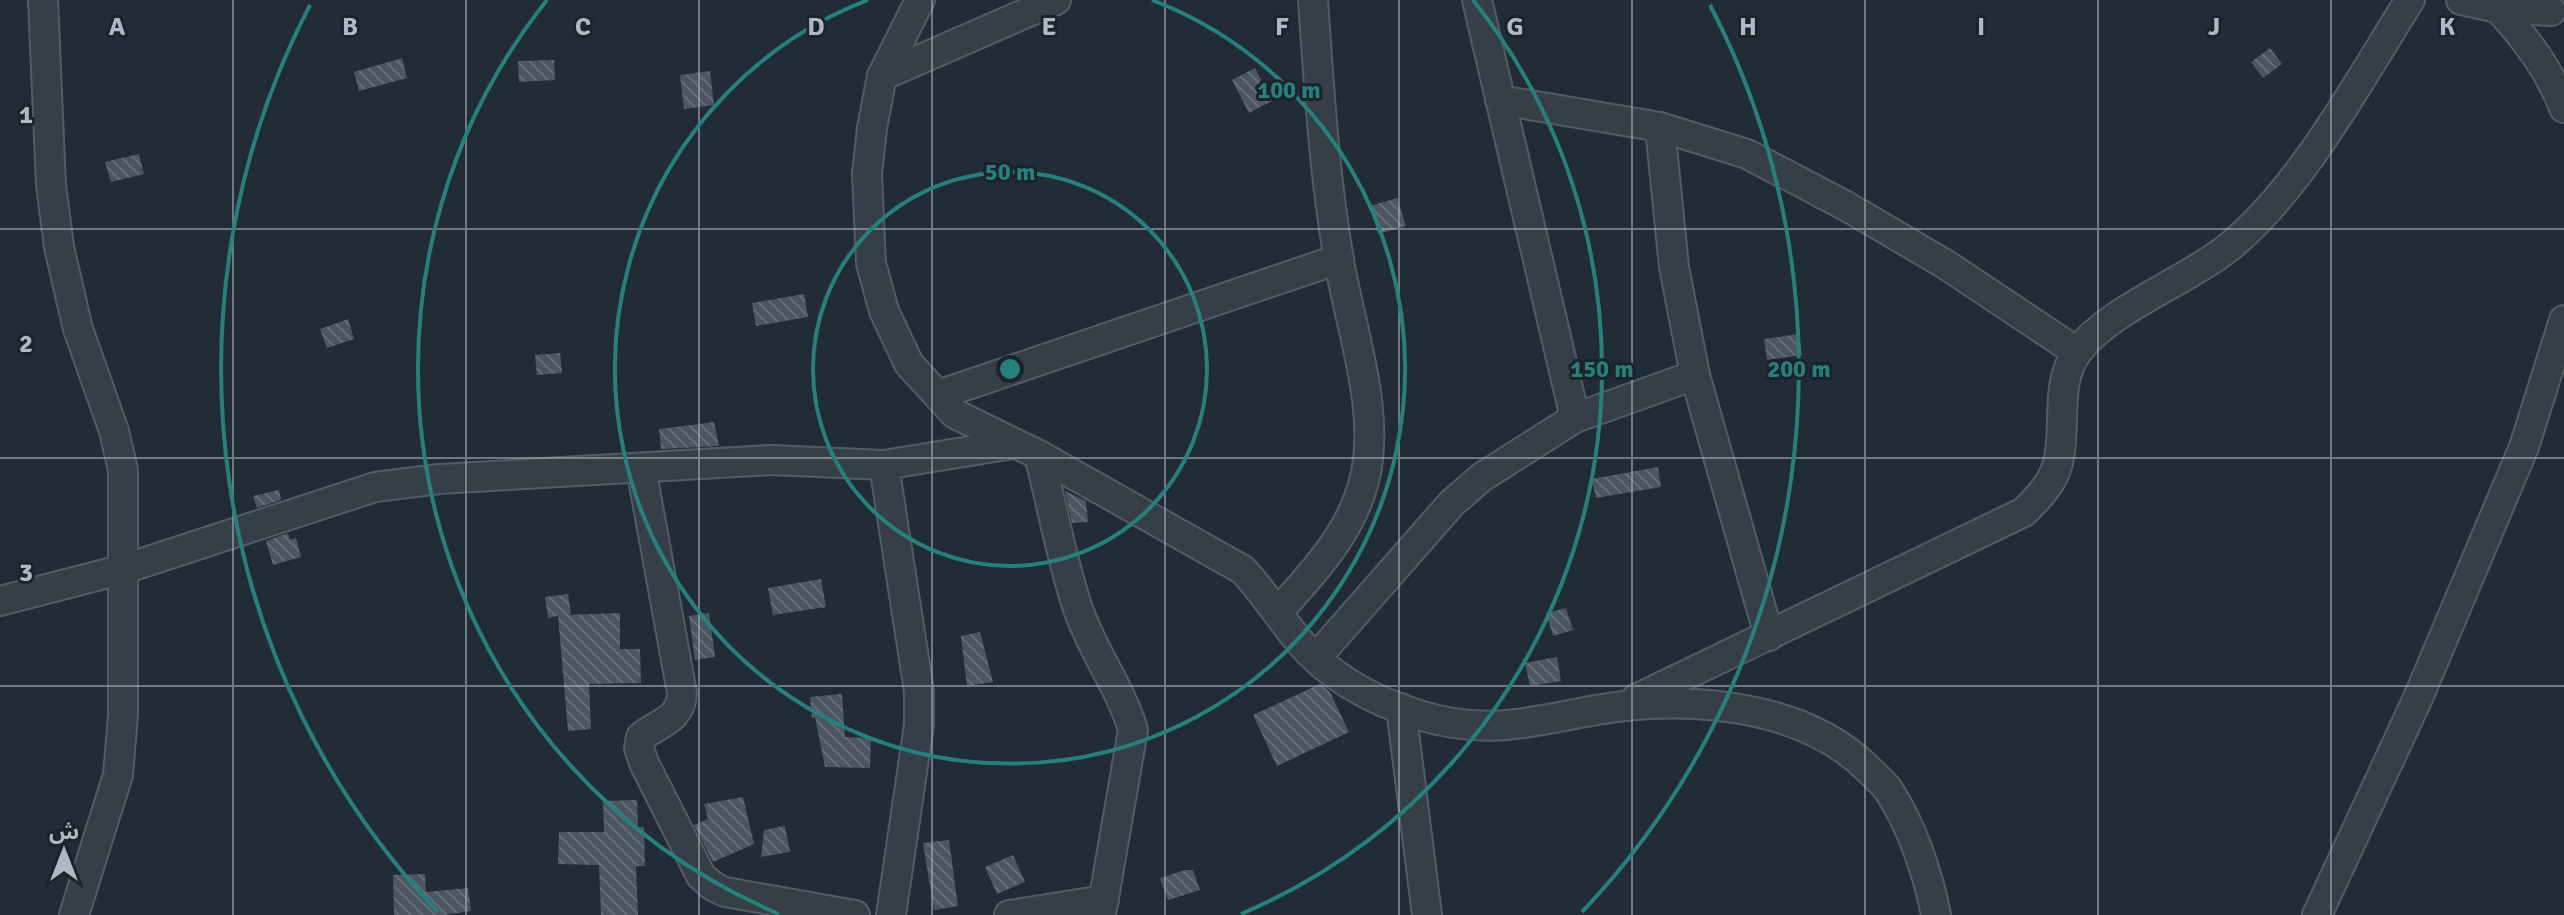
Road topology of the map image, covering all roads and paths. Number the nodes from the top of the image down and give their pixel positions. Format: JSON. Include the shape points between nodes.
{"nodes":[{"id":1,"x":43,"y":0,"type":"edge"},
{"id":2,"x":920,"y":0,"type":"edge"},
{"id":3,"x":1056,"y":0,"type":"edge"},
{"id":4,"x":1313,"y":0,"type":"edge"},
{"id":5,"x":1477,"y":0,"type":"edge"},
{"id":6,"x":2410,"y":0,"type":"edge"},
{"id":7,"x":2461,"y":0,"type":"edge"},
{"id":8,"x":2498,"y":8,"type":"junction"},
{"id":9,"x":2551,"y":11,"type":"edge"},
{"id":10,"x":882,"y":76,"type":"junction"},
{"id":11,"x":1500,"y":100,"type":"junction"},
{"id":12,"x":2564,"y":108,"type":"edge"},
{"id":13,"x":1660,"y":127,"type":"junction"},
{"id":14,"x":1339,"y":259,"type":"junction"},
{"id":15,"x":2564,"y":320,"type":"edge"},
{"id":16,"x":2077,"y":352,"type":"junction"},
{"id":17,"x":1695,"y":375,"type":"junction"},
{"id":18,"x":938,"y":395,"type":"junction"},
{"id":19,"x":1575,"y":418,"type":"junction"},
{"id":20,"x":1013,"y":444,"type":"junction"},
{"id":21,"x":1039,"y":455,"type":"junction"},
{"id":22,"x":884,"y":465,"type":"junction"},
{"id":23,"x":641,"y":468,"type":"junction"},
{"id":24,"x":124,"y":569,"type":"junction"},
{"id":25,"x":0,"y":601,"type":"edge"},
{"id":26,"x":1278,"y":612,"type":"junction"},
{"id":27,"x":1769,"y":636,"type":"junction"},
{"id":28,"x":1316,"y":658,"type":"junction"},
{"id":29,"x":1621,"y":707,"type":"junction"},
{"id":30,"x":1401,"y":708,"type":"junction"},
{"id":31,"x":1103,"y":908,"type":"edge"},
{"id":32,"x":74,"y":915,"type":"edge"},
{"id":33,"x":855,"y":915,"type":"edge"},
{"id":34,"x":891,"y":915,"type":"edge"},
{"id":35,"x":1009,"y":915,"type":"edge"},
{"id":36,"x":1427,"y":915,"type":"edge"},
{"id":37,"x":1936,"y":915,"type":"edge"},
{"id":38,"x":2317,"y":915,"type":"edge"}],
"edges":[{"from":1,"to":24,"type":"street","via":[[59,247],[78,329],[123,470]]},
{"from":2,"to":10,"type":"street"},
{"from":3,"to":10,"type":"street"},
{"from":4,"to":14,"type":"street"},
{"from":5,"to":11,"type":"street"},
{"from":6,"to":16,"type":"street","via":[[2281,196],[2227,248],[2103,326]]},
{"from":7,"to":8,"type":"street"},
{"from":8,"to":9,"type":"street"},
{"from":8,"to":12,"type":"street","via":[[2529,43]]},
{"from":10,"to":18,"type":"street","via":[[867,174],[871,263],[884,311],[909,364]]},
{"from":11,"to":13,"type":"street"},
{"from":11,"to":19,"type":"street"},
{"from":13,"to":16,"type":"street","via":[[1747,154],[1846,206]]},
{"from":13,"to":17,"type":"street","via":[[1674,267]]},
{"from":14,"to":18,"type":"street"},
{"from":14,"to":26,"type":"street","via":[[1364,385],[1364,480],[1349,519],[1322,563]]},
{"from":15,"to":38,"type":"street","via":[[2524,447],[2418,698]]},
{"from":16,"to":27,"type":"street","via":[[2064,381],[2058,463],[2045,491],[2024,512]]},
{"from":17,"to":19,"type":"street"},
{"from":17,"to":27,"type":"street"},
{"from":18,"to":20,"type":"street","via":[[955,414]]},
{"from":19,"to":28,"type":"street","via":[[1482,477],[1452,503]]},
{"from":20,"to":21,"type":"street"},
{"from":20,"to":22,"type":"street"},
{"from":21,"to":26,"type":"street","via":[[1243,570]]},
{"from":21,"to":31,"type":"street","via":[[1077,607],[1133,730]]},
{"from":22,"to":23,"type":"street","via":[[771,460]]},
{"from":22,"to":34,"type":"street","via":[[919,691],[919,725]]},
{"from":23,"to":24,"type":"street","via":[[375,487]]},
{"from":23,"to":33,"type":"street","via":[[682,693],[678,713],[641,737],[644,763],[701,876],[714,887]]},
{"from":24,"to":25,"type":"street"},
{"from":24,"to":32,"type":"street","via":[[118,775]]},
{"from":26,"to":28,"type":"street"},
{"from":27,"to":29,"type":"street"},
{"from":28,"to":30,"type":"street","via":[[1336,675]]},
{"from":29,"to":30,"type":"street","via":[[1524,725],[1477,727]]},
{"from":29,"to":37,"type":"street","via":[[1675,702],[1772,716],[1823,736],[1858,759],[1888,789],[1909,830]]},
{"from":30,"to":36,"type":"street"},
{"from":31,"to":35,"type":"street"}]}
